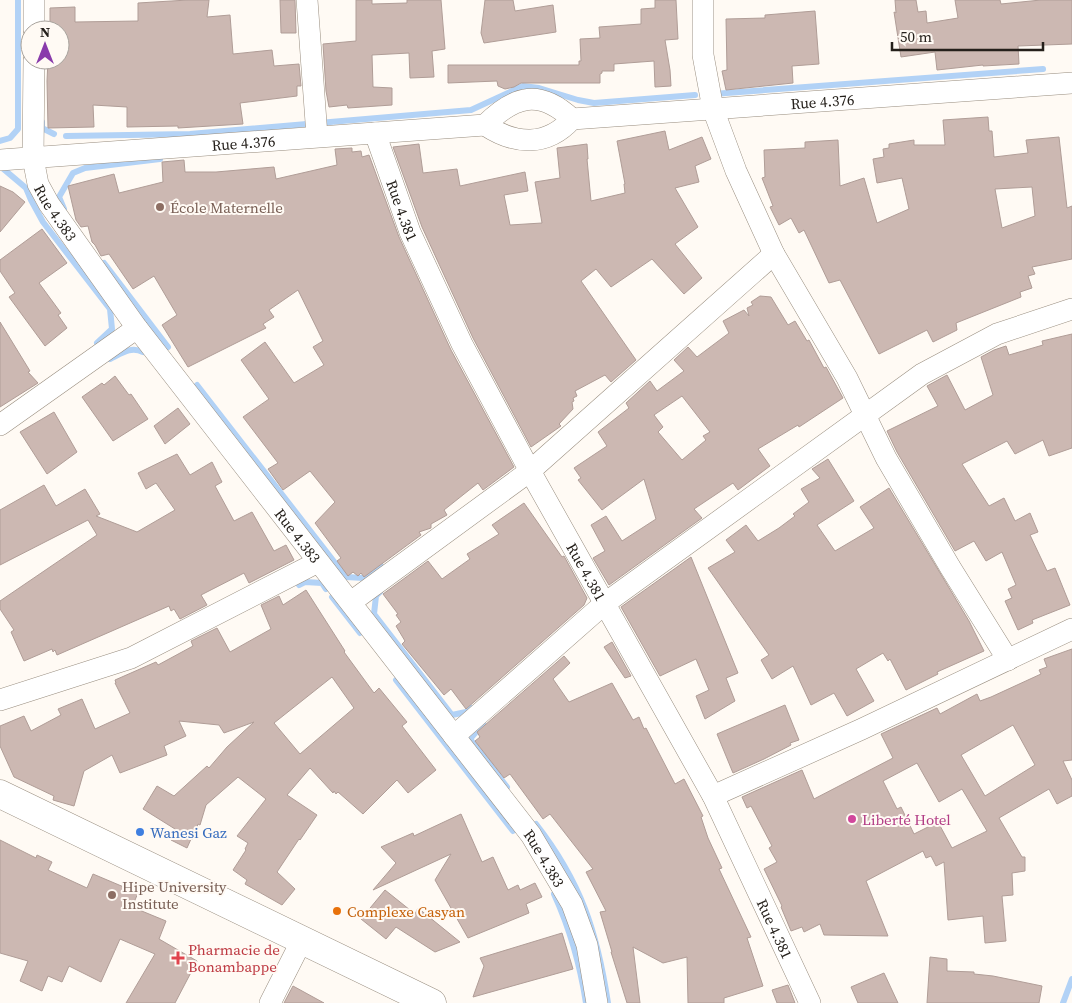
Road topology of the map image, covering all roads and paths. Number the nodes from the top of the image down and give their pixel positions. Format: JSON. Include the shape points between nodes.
{"nodes":[{"id":1,"x":34,"y":0,"type":"edge"},
{"id":2,"x":306,"y":0,"type":"edge"},
{"id":3,"x":703,"y":0,"type":"edge"},
{"id":4,"x":34,"y":20,"type":"edge"},
{"id":5,"x":34,"y":70,"type":"edge"},
{"id":6,"x":1072,"y":83,"type":"edge"},
{"id":7,"x":712,"y":109,"type":"junction"},
{"id":8,"x":572,"y":120,"type":"junction"},
{"id":9,"x":485,"y":125,"type":"junction"},
{"id":10,"x":376,"y":133,"type":"junction"},
{"id":11,"x":317,"y":136,"type":"junction"},
{"id":12,"x":34,"y":158,"type":"junction"},
{"id":13,"x":0,"y":160,"type":"edge"},
{"id":14,"x":774,"y":254,"type":"junction"},
{"id":15,"x":1072,"y":309,"type":"edge"},
{"id":16,"x":137,"y":328,"type":"junction"},
{"id":17,"x":865,"y":415,"type":"junction"},
{"id":18,"x":0,"y":425,"type":"edge"},
{"id":19,"x":530,"y":471,"type":"junction"},
{"id":20,"x":318,"y":562,"type":"junction"},
{"id":21,"x":351,"y":602,"type":"junction"},
{"id":22,"x":604,"y":604,"type":"junction"},
{"id":23,"x":1072,"y":629,"type":"edge"},
{"id":24,"x":1008,"y":660,"type":"junction"},
{"id":25,"x":0,"y":700,"type":"edge"},
{"id":26,"x":454,"y":736,"type":"junction"},
{"id":27,"x":0,"y":794,"type":"edge"},
{"id":28,"x":712,"y":796,"type":"junction"},
{"id":29,"x":302,"y":940,"type":"junction"},
{"id":30,"x":270,"y":1003,"type":"edge"},
{"id":31,"x":432,"y":1003,"type":"edge"},
{"id":32,"x":597,"y":1003,"type":"edge"},
{"id":33,"x":810,"y":1003,"type":"edge"}],
"edges":[{"from":1,"to":4,"type":"street"},
{"from":2,"to":11,"type":"street"},
{"from":3,"to":7,"type":"street","via":[[704,55]]},
{"from":5,"to":12,"type":"street","name":"Rue 4.383"},
{"from":6,"to":7,"type":"street","name":"Rue 4.376"},
{"from":7,"to":8,"type":"street","name":"Rue 4.376"},
{"from":7,"to":14,"type":"street"},
{"from":8,"to":9,"type":"street","via":[[552,136],[538,140],[508,138]]},
{"from":8,"to":9,"type":"street","via":[[562,109],[536,99],[508,105]]},
{"from":9,"to":10,"type":"street","name":"Rue 4.376"},
{"from":10,"to":11,"type":"street","name":"Rue 4.376"},
{"from":10,"to":19,"type":"street","name":"Rue 4.381","via":[[414,240],[462,344]]},
{"from":11,"to":12,"type":"street","name":"Rue 4.376"},
{"from":12,"to":13,"type":"street","name":"Rue 4.376"},
{"from":12,"to":16,"type":"street","name":"Rue 4.383","via":[[38,184],[49,204]]},
{"from":14,"to":17,"type":"street","via":[[847,378]]},
{"from":14,"to":19,"type":"street"},
{"from":15,"to":17,"type":"street","via":[[998,334],[922,374]]},
{"from":16,"to":18,"type":"street"},
{"from":16,"to":20,"type":"street","name":"Rue 4.383"},
{"from":17,"to":22,"type":"street"},
{"from":17,"to":24,"type":"street","via":[[886,458]]},
{"from":19,"to":21,"type":"street"},
{"from":19,"to":22,"type":"street","name":"Rue 4.381"},
{"from":20,"to":21,"type":"street","name":"Rue 4.383"},
{"from":20,"to":25,"type":"street","via":[[131,658]]},
{"from":21,"to":26,"type":"street","name":"Rue 4.383"},
{"from":22,"to":26,"type":"street"},
{"from":22,"to":28,"type":"street","name":"Rue 4.381"},
{"from":23,"to":24,"type":"street"},
{"from":24,"to":28,"type":"street","via":[[862,730]]},
{"from":26,"to":32,"type":"street","name":"Rue 4.383","via":[[531,835],[572,904],[587,945]]},
{"from":27,"to":29,"type":"main road"},
{"from":28,"to":33,"type":"street","name":"Rue 4.381"},
{"from":29,"to":30,"type":"street"},
{"from":29,"to":31,"type":"main road"}]}
